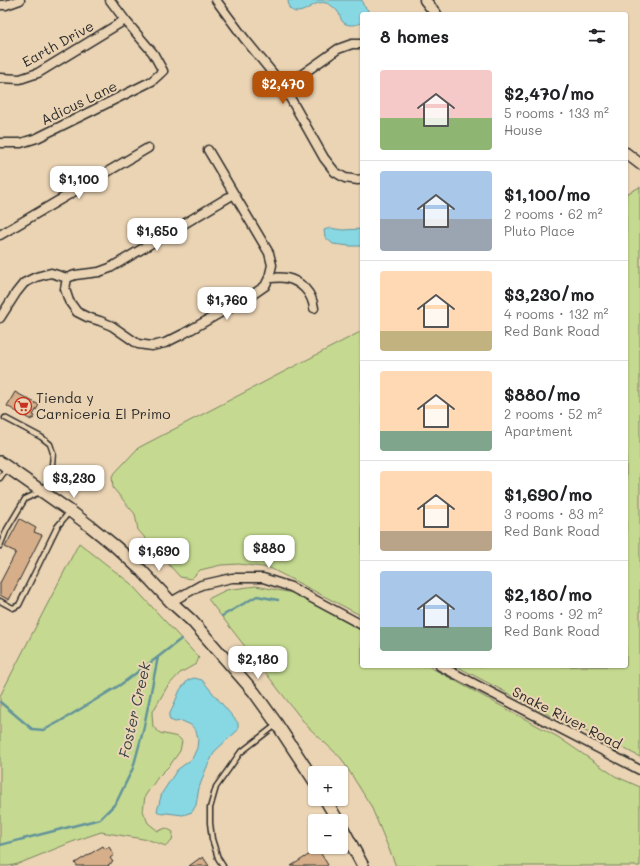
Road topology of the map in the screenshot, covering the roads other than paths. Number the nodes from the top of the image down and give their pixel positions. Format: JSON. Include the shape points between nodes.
{"nodes":[{"id":1,"x":20,"y":0,"type":"edge"},
{"id":2,"x":110,"y":0,"type":"edge"},
{"id":3,"x":216,"y":0,"type":"edge"},
{"id":4,"x":425,"y":0,"type":"edge"},
{"id":5,"x":0,"y":5,"type":"edge"},
{"id":6,"x":434,"y":12,"type":"edge"},
{"id":7,"x":125,"y":20,"type":"junction"},
{"id":8,"x":360,"y":44,"type":"edge"},
{"id":9,"x":0,"y":78,"type":"edge"},
{"id":10,"x":284,"y":86,"type":"junction"},
{"id":11,"x":0,"y":143,"type":"edge"},
{"id":12,"x":148,"y":148,"type":"dead end"},
{"id":13,"x":208,"y":150,"type":"dead end"},
{"id":14,"x":628,"y":155,"type":"edge"},
{"id":15,"x":640,"y":164,"type":"edge"},
{"id":16,"x":360,"y":180,"type":"edge"},
{"id":17,"x":234,"y":194,"type":"junction"},
{"id":18,"x":0,"y":235,"type":"edge"},
{"id":19,"x":67,"y":278,"type":"junction"},
{"id":20,"x":270,"y":278,"type":"junction"},
{"id":21,"x":314,"y":308,"type":"dead end"},
{"id":22,"x":0,"y":318,"type":"edge"},
{"id":23,"x":5,"y":418,"type":"dead end"},
{"id":24,"x":4,"y":465,"type":"edge"},
{"id":25,"x":0,"y":478,"type":"edge"},
{"id":26,"x":42,"y":491,"type":"junction"},
{"id":27,"x":70,"y":511,"type":"junction"},
{"id":28,"x":0,"y":546,"type":"edge"},
{"id":29,"x":0,"y":601,"type":"edge"},
{"id":30,"x":171,"y":602,"type":"junction"},
{"id":31,"x":360,"y":623,"type":"edge"},
{"id":32,"x":444,"y":668,"type":"edge"},
{"id":33,"x":277,"y":724,"type":"junction"},
{"id":34,"x":640,"y":770,"type":"edge"},
{"id":35,"x":308,"y":771,"type":"edge"},
{"id":36,"x":348,"y":838,"type":"edge"},
{"id":37,"x":223,"y":866,"type":"edge"},
{"id":38,"x":363,"y":866,"type":"edge"}],
"edges":[{"from":1,"to":5,"type":"street"},
{"from":2,"to":7,"type":"street"},
{"from":3,"to":10,"type":"street"},
{"from":4,"to":6,"type":"street"},
{"from":7,"to":9,"type":"street","name":"Earth Drive","via":[[38,73],[20,79]]},
{"from":7,"to":11,"type":"street","name":"Adicus Lane","via":[[153,53],[163,71],[152,81],[37,138],[21,143]]},
{"from":8,"to":10,"type":"street","via":[[338,49]]},
{"from":10,"to":16,"type":"street","via":[[324,158],[335,172],[345,178]]},
{"from":12,"to":18,"type":"street"},
{"from":13,"to":17,"type":"street"},
{"from":14,"to":15,"type":"street"},
{"from":17,"to":19,"type":"street","via":[[110,268]]},
{"from":17,"to":20,"type":"street","via":[[269,253],[272,265]]},
{"from":19,"to":20,"type":"street","via":[[65,289],[77,312],[112,326],[138,344],[152,346],[165,344],[252,295],[265,286]]},
{"from":19,"to":22,"type":"street","via":[[51,273],[24,283]]},
{"from":20,"to":21,"type":"street","via":[[296,281],[306,289],[313,300]]},
{"from":23,"to":26,"type":"lane","via":[[41,436],[50,444],[53,453],[52,466]]},
{"from":24,"to":25,"type":"lane"},
{"from":24,"to":26,"type":"main road"},
{"from":26,"to":27,"type":"main road"},
{"from":26,"to":28,"type":"lane","via":[[25,499]]},
{"from":27,"to":29,"type":"lane","via":[[57,527],[19,605],[12,608]]},
{"from":27,"to":30,"type":"main road","via":[[116,547]]},
{"from":30,"to":31,"type":"street","via":[[202,585],[232,578],[263,578],[291,587]]},
{"from":30,"to":33,"type":"main road","via":[[192,621],[254,692]]},
{"from":32,"to":34,"type":"street","name":"Snake River Road"},
{"from":33,"to":35,"type":"main road"},
{"from":33,"to":37,"type":"lane","via":[[240,752],[216,787],[210,808],[210,823],[214,846]]},
{"from":36,"to":38,"type":"main road"}]}
